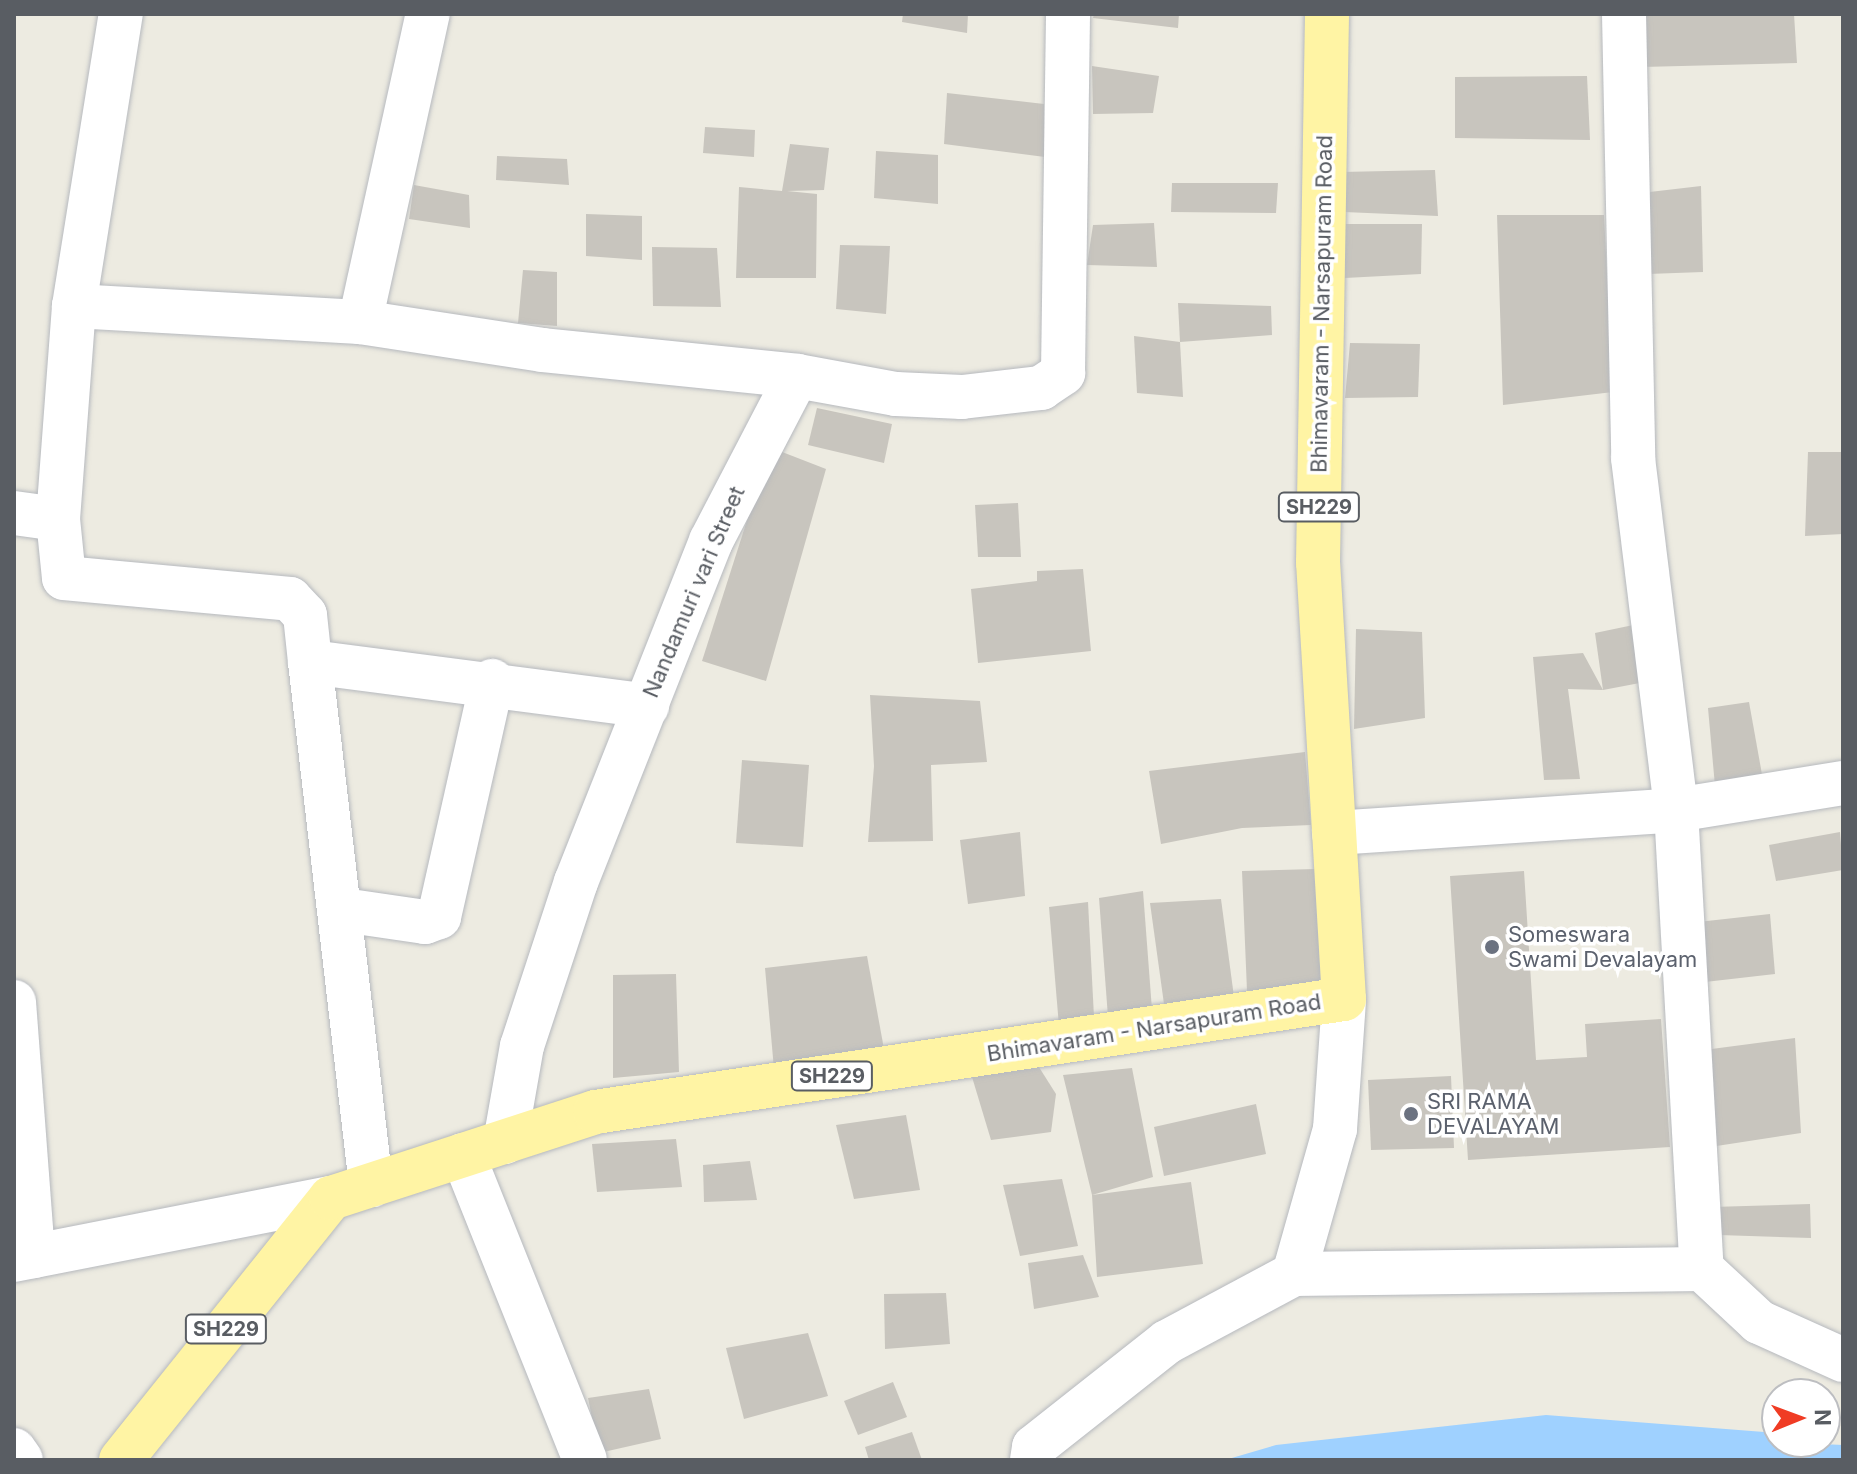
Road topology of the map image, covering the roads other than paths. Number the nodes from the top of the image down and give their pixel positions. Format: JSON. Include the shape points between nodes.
{"nodes":[{"id":1,"x":121,"y":14,"type":"edge"},
{"id":2,"x":428,"y":14,"type":"edge"},
{"id":3,"x":1068,"y":14,"type":"edge"},
{"id":4,"x":1327,"y":14,"type":"edge"},
{"id":5,"x":1624,"y":14,"type":"edge"},
{"id":6,"x":74,"y":306,"type":"junction"},
{"id":7,"x":360,"y":322,"type":"junction"},
{"id":8,"x":797,"y":376,"type":"junction"},
{"id":9,"x":14,"y":513,"type":"edge"},
{"id":10,"x":58,"y":519,"type":"junction"},
{"id":11,"x":310,"y":662,"type":"junction"},
{"id":12,"x":492,"y":681,"type":"junction"},
{"id":13,"x":647,"y":706,"type":"junction"},
{"id":14,"x":1843,"y":783,"type":"edge"},
{"id":15,"x":1676,"y":810,"type":"junction"},
{"id":16,"x":1334,"y":833,"type":"junction"},
{"id":17,"x":343,"y":910,"type":"junction"},
{"id":18,"x":1344,"y":999,"type":"junction"},
{"id":19,"x":14,"y":1002,"type":"edge"},
{"id":20,"x":505,"y":1142,"type":"junction"},
{"id":21,"x":463,"y":1155,"type":"junction"},
{"id":22,"x":351,"y":1192,"type":"junction"},
{"id":23,"x":24,"y":1258,"type":"edge"},
{"id":24,"x":1702,"y":1269,"type":"junction"},
{"id":25,"x":1294,"y":1274,"type":"junction"},
{"id":26,"x":1843,"y":1360,"type":"edge"},
{"id":27,"x":14,"y":1450,"type":"edge"},
{"id":28,"x":21,"y":1460,"type":"edge"},
{"id":29,"x":121,"y":1460,"type":"edge"},
{"id":30,"x":585,"y":1460,"type":"edge"},
{"id":31,"x":1032,"y":1460,"type":"edge"}],
"edges":[{"from":1,"to":6,"type":"street"},
{"from":2,"to":7,"type":"street"},
{"from":3,"to":8,"type":"street","via":[[1063,373],[1041,388],[962,397],[896,394]]},
{"from":4,"to":16,"type":"main road","name":"Bhimavaram - Narsapuram Road","number":"SH229","via":[[1318,563]]},
{"from":5,"to":15,"type":"street","via":[[1633,458]]},
{"from":6,"to":7,"type":"street"},
{"from":6,"to":10,"type":"street"},
{"from":7,"to":8,"type":"street","via":[[543,350]]},
{"from":8,"to":13,"type":"street","name":"Nandamuri vari Street","via":[[711,541]]},
{"from":9,"to":10,"type":"street"},
{"from":10,"to":11,"type":"street","via":[[64,578],[290,599],[305,615]]},
{"from":11,"to":12,"type":"street"},
{"from":11,"to":17,"type":"street"},
{"from":12,"to":13,"type":"street"},
{"from":12,"to":17,"type":"street","via":[[439,917],[425,922]]},
{"from":13,"to":20,"type":"street","name":"Nandamuri vari Street","via":[[576,882],[522,1046]]},
{"from":14,"to":15,"type":"street"},
{"from":15,"to":16,"type":"street"},
{"from":15,"to":24,"type":"street"},
{"from":16,"to":18,"type":"main road","name":"Bhimavaram - Narsapuram Road","number":"SH229"},
{"from":17,"to":22,"type":"street"},
{"from":18,"to":20,"type":"main road","name":"Bhimavaram - Narsapuram Road","number":"SH229","via":[[595,1112]]},
{"from":18,"to":25,"type":"street","via":[[1335,1129]]},
{"from":19,"to":23,"type":"street"},
{"from":20,"to":21,"type":"main road","name":"Bhimavaram - Narsapuram Road","number":"SH229"},
{"from":21,"to":22,"type":"main road","name":"Bhimavaram - Narsapuram Road","number":"SH229"},
{"from":21,"to":30,"type":"street"},
{"from":22,"to":23,"type":"street"},
{"from":22,"to":29,"type":"main road","number":"SH229"},
{"from":24,"to":25,"type":"street"},
{"from":24,"to":26,"type":"street","via":[[1759,1322]]},
{"from":25,"to":31,"type":"street","via":[[1167,1342],[1034,1447]]},
{"from":27,"to":28,"type":"street"}]}
